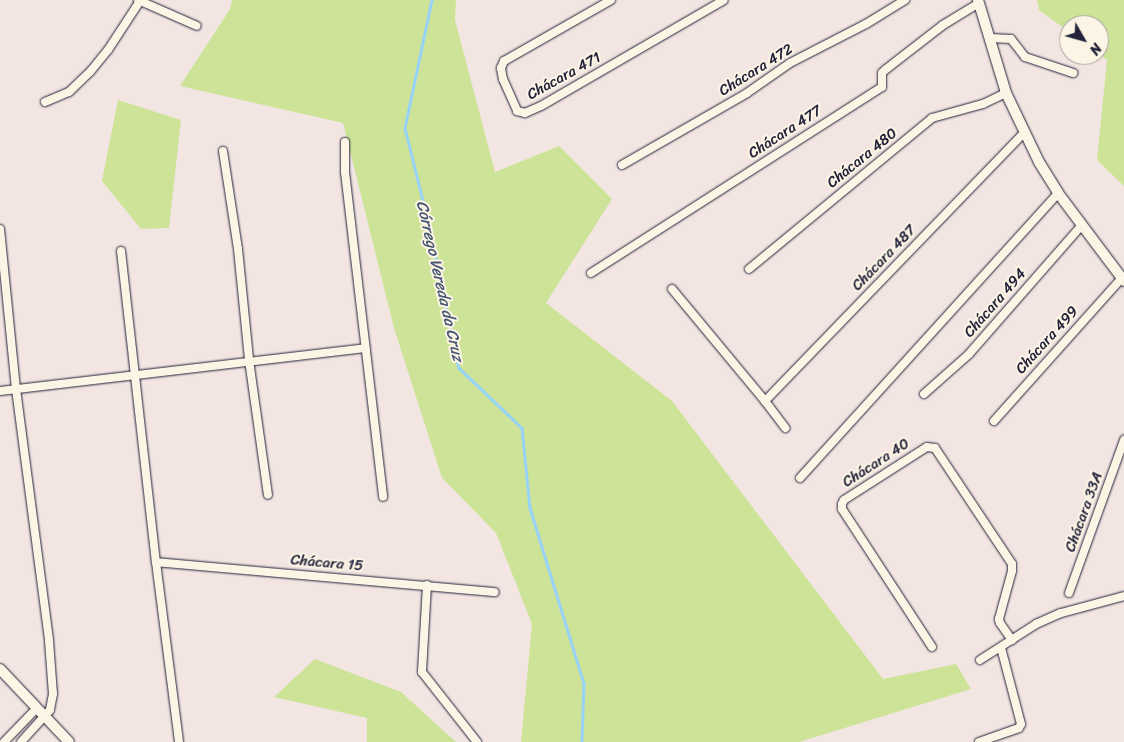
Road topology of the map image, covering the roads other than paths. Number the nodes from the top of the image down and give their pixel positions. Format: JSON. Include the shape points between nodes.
{"nodes":[{"id":1,"x":139,"y":0,"type":"edge"},
{"id":2,"x":611,"y":0,"type":"edge"},
{"id":3,"x":724,"y":0,"type":"edge"},
{"id":4,"x":905,"y":0,"type":"edge"},
{"id":5,"x":979,"y":1,"type":"edge"},
{"id":6,"x":151,"y":3,"type":"edge"},
{"id":7,"x":198,"y":26,"type":"dead end"},
{"id":8,"x":990,"y":38,"type":"junction"},
{"id":9,"x":1073,"y":73,"type":"dead end"},
{"id":10,"x":1006,"y":93,"type":"junction"},
{"id":11,"x":46,"y":102,"type":"dead end"},
{"id":12,"x":1024,"y":133,"type":"junction"},
{"id":13,"x":345,"y":142,"type":"dead end"},
{"id":14,"x":223,"y":151,"type":"dead end"},
{"id":15,"x":622,"y":165,"type":"dead end"},
{"id":16,"x":1058,"y":193,"type":"junction"},
{"id":17,"x":1082,"y":224,"type":"junction"},
{"id":18,"x":0,"y":229,"type":"edge"},
{"id":19,"x":122,"y":251,"type":"dead end"},
{"id":20,"x":749,"y":269,"type":"dead end"},
{"id":21,"x":591,"y":272,"type":"dead end"},
{"id":22,"x":1123,"y":279,"type":"edge"},
{"id":23,"x":672,"y":289,"type":"dead end"},
{"id":24,"x":365,"y":348,"type":"junction"},
{"id":25,"x":249,"y":360,"type":"junction"},
{"id":26,"x":135,"y":374,"type":"junction"},
{"id":27,"x":16,"y":389,"type":"junction"},
{"id":28,"x":0,"y":391,"type":"edge"},
{"id":29,"x":924,"y":394,"type":"dead end"},
{"id":30,"x":765,"y":402,"type":"junction"},
{"id":31,"x":994,"y":421,"type":"dead end"},
{"id":32,"x":785,"y":428,"type":"dead end"},
{"id":33,"x":1124,"y":440,"type":"edge"},
{"id":34,"x":800,"y":478,"type":"dead end"},
{"id":35,"x":268,"y":495,"type":"dead end"},
{"id":36,"x":383,"y":497,"type":"dead end"},
{"id":37,"x":156,"y":562,"type":"junction"},
{"id":38,"x":427,"y":585,"type":"junction"},
{"id":39,"x":495,"y":592,"type":"dead end"},
{"id":40,"x":1070,"y":593,"type":"dead end"},
{"id":41,"x":1124,"y":596,"type":"edge"},
{"id":42,"x":1012,"y":640,"type":"junction"},
{"id":43,"x":932,"y":647,"type":"dead end"},
{"id":44,"x":1001,"y":648,"type":"junction"},
{"id":45,"x":980,"y":660,"type":"dead end"},
{"id":46,"x":0,"y":669,"type":"edge"},
{"id":47,"x":38,"y":708,"type":"junction"},
{"id":48,"x":45,"y":716,"type":"junction"},
{"id":49,"x":4,"y":742,"type":"edge"},
{"id":50,"x":21,"y":742,"type":"edge"},
{"id":51,"x":70,"y":742,"type":"edge"},
{"id":52,"x":179,"y":742,"type":"edge"},
{"id":53,"x":477,"y":742,"type":"edge"},
{"id":54,"x":979,"y":742,"type":"edge"}],
"edges":[{"from":1,"to":6,"type":"street"},
{"from":1,"to":11,"type":"street","via":[[90,72],[69,92]]},
{"from":2,"to":3,"type":"street","name":"Chácara 471","via":[[504,61],[502,79],[517,110],[525,113],[541,106]]},
{"from":4,"to":15,"type":"street","name":"Chácara 472","via":[[790,63],[747,93]]},
{"from":5,"to":8,"type":"street"},
{"from":5,"to":21,"type":"street","name":"Chácara 477","via":[[882,72],[882,87]]},
{"from":6,"to":7,"type":"street"},
{"from":8,"to":9,"type":"street","via":[[1011,39],[1025,57]]},
{"from":8,"to":10,"type":"street"},
{"from":10,"to":12,"type":"street"},
{"from":10,"to":20,"type":"street","name":"Chácara 480","via":[[983,104],[932,118]]},
{"from":12,"to":16,"type":"street"},
{"from":12,"to":30,"type":"street","name":"Chácara 487"},
{"from":13,"to":24,"type":"street","via":[[345,172]]},
{"from":14,"to":25,"type":"street","via":[[238,249]]},
{"from":16,"to":17,"type":"street"},
{"from":16,"to":34,"type":"street"},
{"from":17,"to":22,"type":"street"},
{"from":17,"to":29,"type":"street","name":"Chácara 494","via":[[969,354]]},
{"from":18,"to":27,"type":"street"},
{"from":19,"to":26,"type":"street"},
{"from":22,"to":31,"type":"street","name":"Chácara 499"},
{"from":23,"to":30,"type":"street"},
{"from":24,"to":25,"type":"street"},
{"from":24,"to":36,"type":"street"},
{"from":25,"to":26,"type":"street","via":[[183,371]]},
{"from":25,"to":35,"type":"street"},
{"from":26,"to":27,"type":"street"},
{"from":26,"to":37,"type":"street"},
{"from":27,"to":28,"type":"street"},
{"from":27,"to":48,"type":"street","via":[[52,676],[52,705]]},
{"from":30,"to":32,"type":"street"},
{"from":33,"to":40,"type":"street","name":"Chácara 33A"},
{"from":37,"to":38,"type":"street","name":"Chácara 15"},
{"from":37,"to":52,"type":"street"},
{"from":38,"to":39,"type":"street","name":"Chácara 15"},
{"from":38,"to":53,"type":"street","via":[[422,672]]},
{"from":41,"to":42,"type":"street","via":[[1060,613]]},
{"from":42,"to":43,"type":"street","name":"Chácara 40","via":[[1000,623],[1012,564],[935,448],[927,447],[844,500],[842,509]]},
{"from":42,"to":44,"type":"street"},
{"from":44,"to":45,"type":"street"},
{"from":44,"to":54,"type":"street","via":[[1021,724]]},
{"from":46,"to":47,"type":"street"},
{"from":47,"to":48,"type":"street"},
{"from":47,"to":49,"type":"street"},
{"from":48,"to":50,"type":"street"},
{"from":48,"to":51,"type":"street"}]}
